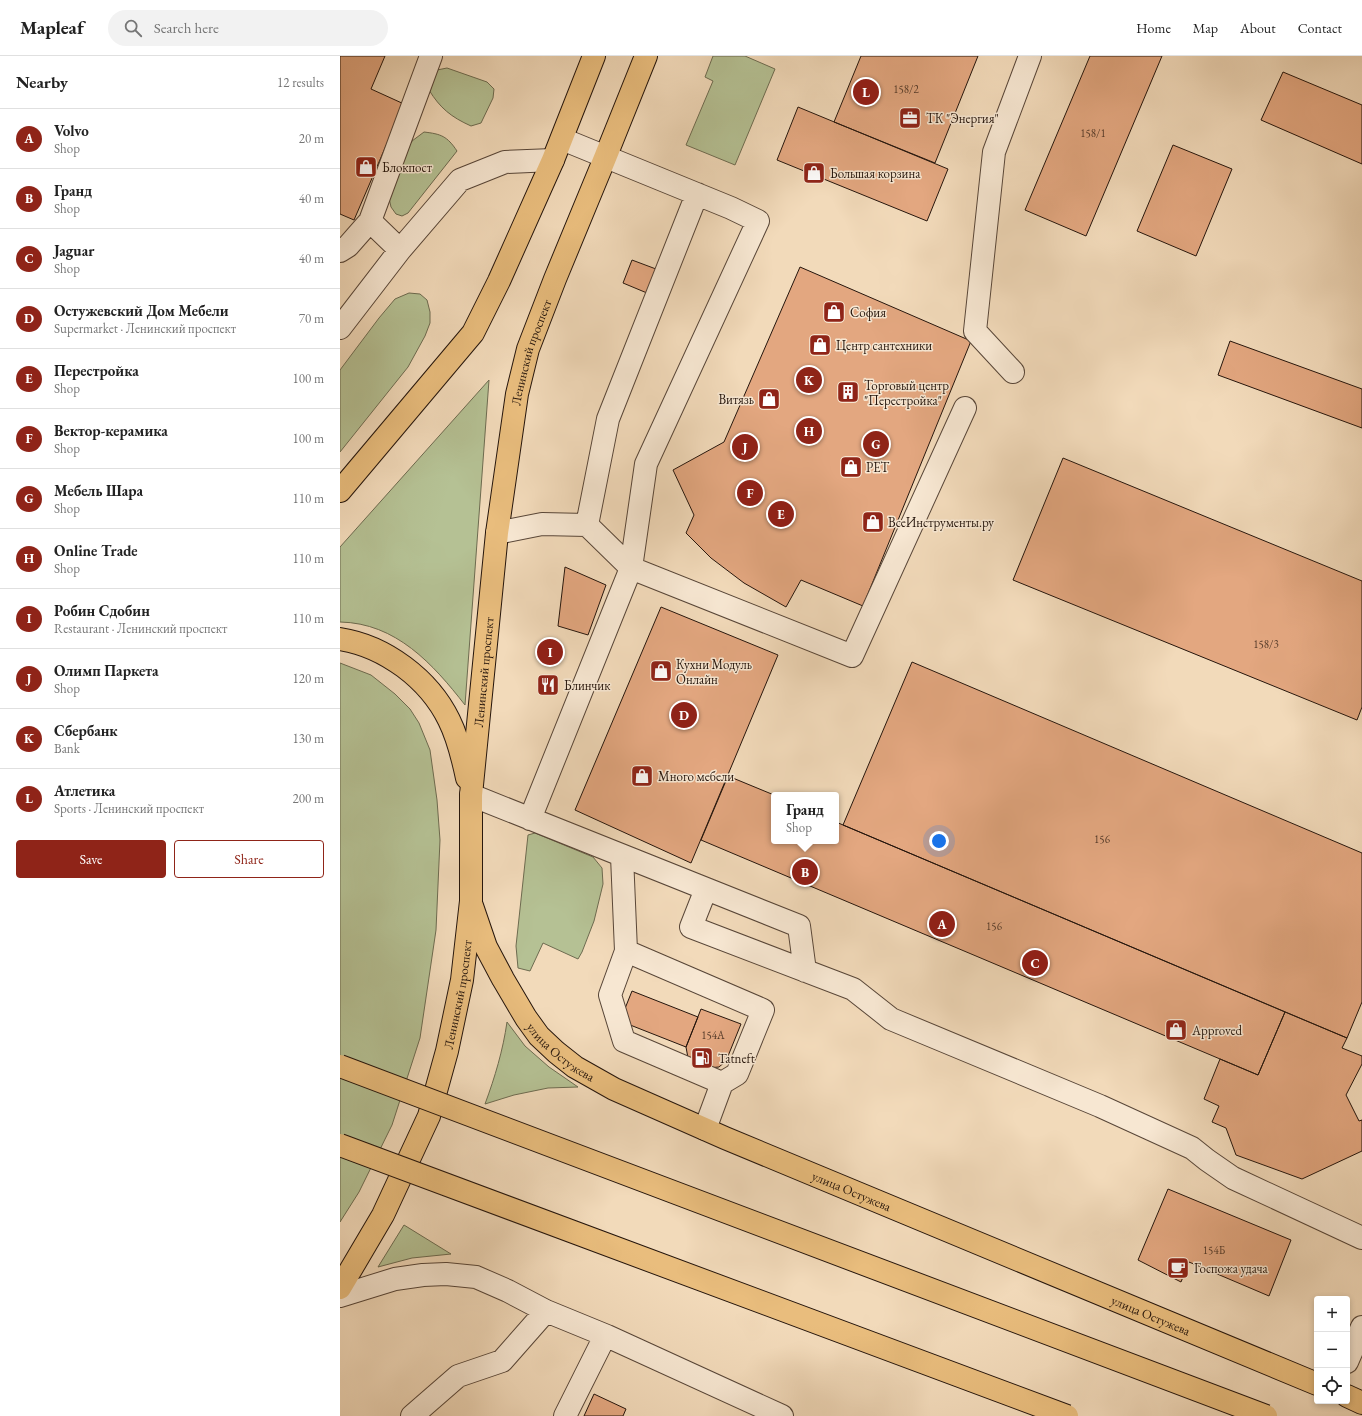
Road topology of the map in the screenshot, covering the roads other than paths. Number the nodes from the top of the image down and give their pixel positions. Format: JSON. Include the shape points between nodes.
{"nodes":[{"id":1,"x":431,"y":56,"type":"edge"},
{"id":2,"x":594,"y":56,"type":"edge"},
{"id":3,"x":646,"y":56,"type":"edge"},
{"id":4,"x":1030,"y":56,"type":"edge"},
{"id":5,"x":562,"y":139,"type":"junction"},
{"id":6,"x":606,"y":158,"type":"junction"},
{"id":7,"x":553,"y":160,"type":"junction"},
{"id":8,"x":697,"y":194,"type":"junction"},
{"id":9,"x":370,"y":221,"type":"junction"},
{"id":10,"x":400,"y":250,"type":"junction"},
{"id":11,"x":340,"y":251,"type":"edge"},
{"id":12,"x":340,"y":328,"type":"edge"},
{"id":13,"x":1013,"y":372,"type":"dead end"},
{"id":14,"x":965,"y":408,"type":"dead end"},
{"id":15,"x":340,"y":491,"type":"edge"},
{"id":16,"x":587,"y":525,"type":"junction"},
{"id":17,"x":497,"y":533,"type":"junction"},
{"id":18,"x":631,"y":568,"type":"junction"},
{"id":19,"x":340,"y":640,"type":"edge"},
{"id":20,"x":471,"y":795,"type":"junction"},
{"id":21,"x":530,"y":819,"type":"junction"},
{"id":22,"x":622,"y":856,"type":"junction"},
{"id":23,"x":706,"y":889,"type":"junction"},
{"id":24,"x":471,"y":901,"type":"junction"},
{"id":25,"x":626,"y":951,"type":"junction"},
{"id":26,"x":805,"y":970,"type":"junction"},
{"id":27,"x":340,"y":1066,"type":"edge"},
{"id":28,"x":722,"y":1083,"type":"junction"},
{"id":29,"x":705,"y":1129,"type":"junction"},
{"id":30,"x":340,"y":1145,"type":"edge"},
{"id":31,"x":1362,"y":1238,"type":"edge"},
{"id":32,"x":340,"y":1288,"type":"edge"},
{"id":33,"x":340,"y":1296,"type":"edge"},
{"id":34,"x":546,"y":1311,"type":"junction"},
{"id":35,"x":1362,"y":1327,"type":"edge"},
{"id":36,"x":600,"y":1346,"type":"dead end"},
{"id":37,"x":1350,"y":1355,"type":"edge"},
{"id":38,"x":1314,"y":1383,"type":"edge"},
{"id":39,"x":1350,"y":1397,"type":"edge"},
{"id":40,"x":1362,"y":1403,"type":"edge"},
{"id":41,"x":412,"y":1416,"type":"edge"},
{"id":42,"x":565,"y":1416,"type":"edge"},
{"id":43,"x":782,"y":1416,"type":"edge"},
{"id":44,"x":1067,"y":1416,"type":"edge"},
{"id":45,"x":1266,"y":1416,"type":"edge"}],
"edges":[{"from":1,"to":9,"type":"street"},
{"from":2,"to":5,"type":"main road"},
{"from":3,"to":6,"type":"main road","name":"Ленинский проспект"},
{"from":4,"to":13,"type":"street","via":[[994,152],[975,331]]},
{"from":5,"to":6,"type":"street"},
{"from":5,"to":7,"type":"main road"},
{"from":6,"to":8,"type":"street"},
{"from":6,"to":17,"type":"main road","name":"Ленинский проспект","via":[[554,278],[528,349],[517,394]]},
{"from":7,"to":10,"type":"street","via":[[505,162],[460,180]]},
{"from":7,"to":15,"type":"main road","via":[[474,333]]},
{"from":8,"to":16,"type":"street","via":[[608,419]]},
{"from":8,"to":18,"type":"street","via":[[758,221],[646,464]]},
{"from":9,"to":10,"type":"street"},
{"from":9,"to":11,"type":"street","via":[[348,246]]},
{"from":10,"to":12,"type":"street"},
{"from":14,"to":18,"type":"street","via":[[852,656]]},
{"from":16,"to":17,"type":"street","via":[[542,524]]},
{"from":16,"to":18,"type":"street"},
{"from":17,"to":20,"type":"main road","name":"Ленинский проспект"},
{"from":18,"to":21,"type":"street"},
{"from":19,"to":20,"type":"main road","via":[[375,649],[403,666],[427,687],[449,720],[463,757]]},
{"from":20,"to":21,"type":"street"},
{"from":20,"to":24,"type":"main road","name":"Ленинский проспект"},
{"from":21,"to":22,"type":"street"},
{"from":22,"to":23,"type":"street"},
{"from":22,"to":25,"type":"street"},
{"from":23,"to":26,"type":"street","via":[[799,926]]},
{"from":23,"to":26,"type":"street","via":[[691,927]]},
{"from":24,"to":29,"type":"main road","name":"улица Остужева","via":[[486,947],[539,1036],[575,1067],[614,1090]]},
{"from":24,"to":32,"type":"main road","name":"Ленинский проспект","via":[[462,980],[429,1116],[383,1215]]},
{"from":25,"to":28,"type":"street","via":[[610,995],[624,1041]]},
{"from":25,"to":28,"type":"street","via":[[763,1010],[737,1074]]},
{"from":26,"to":31,"type":"street","via":[[853,989],[891,1019],[1100,1106],[1192,1148],[1233,1178]]},
{"from":27,"to":45,"type":"main road","bridge":true},
{"from":28,"to":29,"type":"street"},
{"from":29,"to":38,"type":"main road","name":"улица Остужева"},
{"from":30,"to":44,"type":"main road","bridge":true},
{"from":33,"to":34,"type":"street","via":[[394,1278],[446,1274],[476,1277]]},
{"from":34,"to":41,"type":"street","via":[[502,1361],[458,1376]]},
{"from":34,"to":43,"type":"street"},
{"from":35,"to":37,"type":"street"},
{"from":36,"to":42,"type":"street"},
{"from":39,"to":40,"type":"main road"}]}
